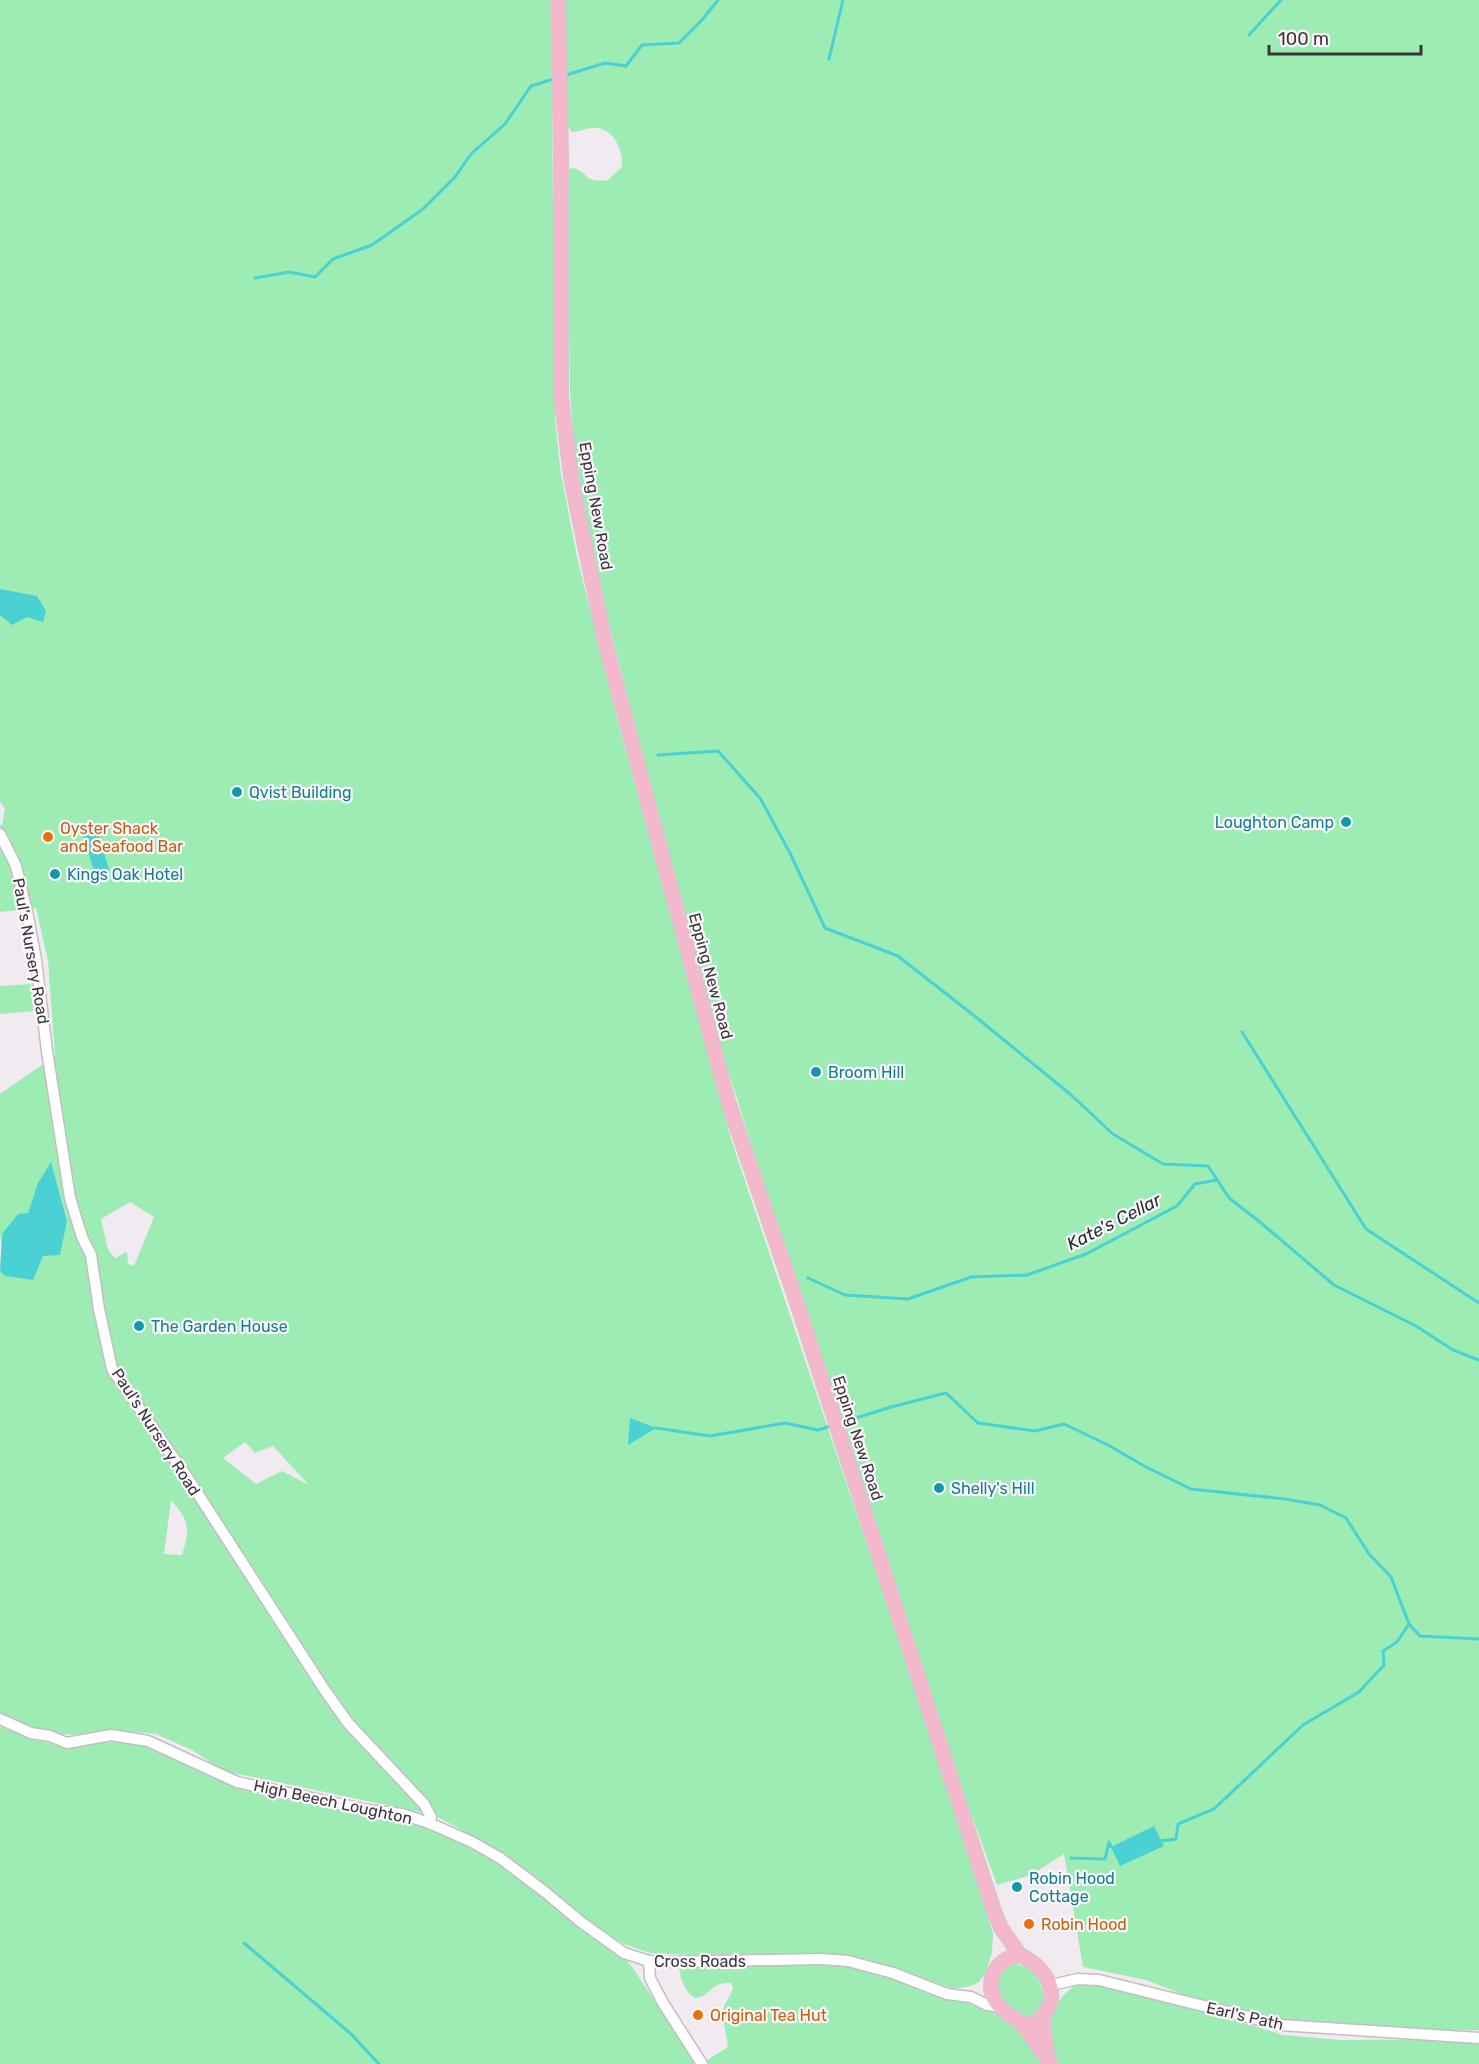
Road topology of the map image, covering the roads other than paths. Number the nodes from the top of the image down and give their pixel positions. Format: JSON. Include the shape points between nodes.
{"nodes":[{"id":1,"x":558,"y":0,"type":"edge"},
{"id":2,"x":0,"y":834,"type":"edge"},
{"id":3,"x":0,"y":1719,"type":"edge"},
{"id":4,"x":429,"y":1823,"type":"junction"},
{"id":5,"x":1001,"y":1928,"type":"junction"},
{"id":6,"x":1020,"y":1955,"type":"junction"},
{"id":7,"x":649,"y":1961,"type":"junction"},
{"id":8,"x":998,"y":1966,"type":"junction"},
{"id":9,"x":992,"y":1983,"type":"junction"},
{"id":10,"x":1051,"y":1985,"type":"junction"},
{"id":11,"x":970,"y":1997,"type":"junction"},
{"id":12,"x":1002,"y":2007,"type":"junction"},
{"id":13,"x":1043,"y":2018,"type":"junction"},
{"id":14,"x":1021,"y":2022,"type":"junction"},
{"id":15,"x":1479,"y":2038,"type":"edge"},
{"id":16,"x":1049,"y":2061,"type":"edge"},
{"id":17,"x":702,"y":2064,"type":"edge"}],
"edges":[{"from":1,"to":5,"type":"main road","name":"Epping New Road","via":[[561,396],[572,483],[605,642],[729,1101]]},
{"from":2,"to":4,"type":"street","name":"Paul's Nursery Road","via":[[16,866],[28,918],[70,1198],[91,1255],[112,1369],[330,1698],[348,1723],[424,1804],[431,1817]]},
{"from":3,"to":4,"type":"street","name":"High Beech Loughton","via":[[67,1743],[111,1735],[148,1741],[237,1782],[402,1814]]},
{"from":4,"to":7,"type":"street","name":"Cross Roads","via":[[500,1858],[624,1953]]},
{"from":5,"to":6,"type":"main road","name":"Epping New Road"},
{"from":5,"to":8,"type":"main road","name":"Epping New Road"},
{"from":6,"to":8,"type":"main road","via":[[1003,1959]]},
{"from":6,"to":10,"type":"main road","via":[[1032,1961]]},
{"from":7,"to":11,"type":"street","name":"Cross Roads","via":[[848,1961],[947,1994]]},
{"from":7,"to":17,"type":"street","via":[[650,1978]]},
{"from":8,"to":9,"type":"main road"},
{"from":9,"to":11,"type":"street"},
{"from":9,"to":12,"type":"main road","via":[[993,1995]]},
{"from":10,"to":13,"type":"main road","via":[[1050,2005]]},
{"from":10,"to":15,"type":"street","name":"Earl's Path","via":[[1078,1979],[1099,1980],[1280,2025]]},
{"from":11,"to":12,"type":"street","name":"Cross Roads"},
{"from":12,"to":14,"type":"main road"},
{"from":13,"to":14,"type":"main road","via":[[1032,2025]]},
{"from":13,"to":16,"type":"main road"},
{"from":14,"to":16,"type":"main road"}]}
